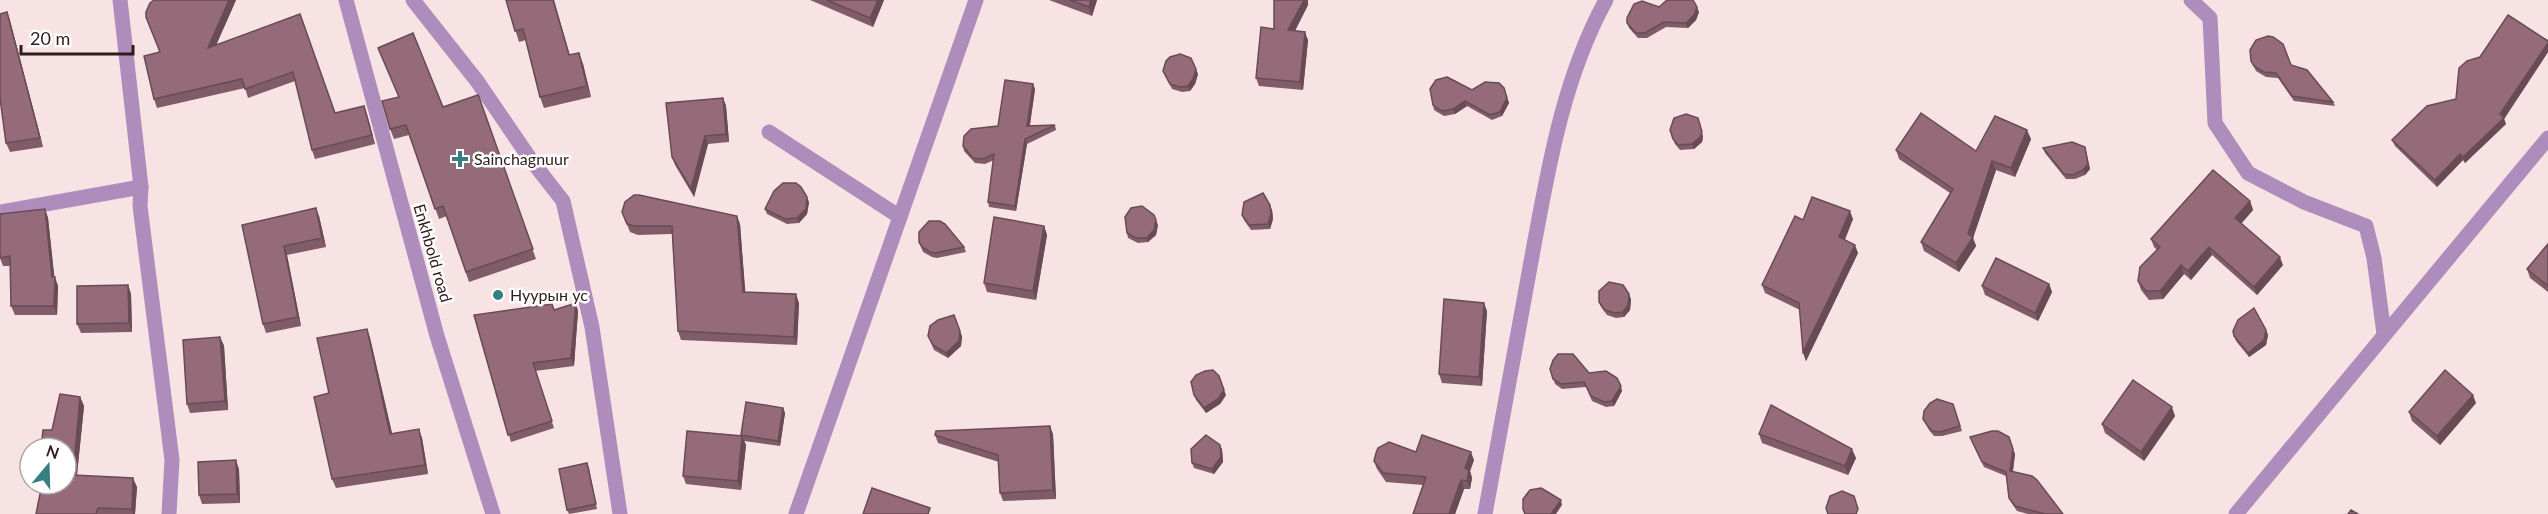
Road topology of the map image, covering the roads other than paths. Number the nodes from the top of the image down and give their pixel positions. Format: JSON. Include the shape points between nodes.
{"nodes":[{"id":1,"x":120,"y":0,"type":"edge"},
{"id":2,"x":346,"y":0,"type":"edge"},
{"id":3,"x":413,"y":0,"type":"edge"},
{"id":4,"x":976,"y":0,"type":"edge"},
{"id":5,"x":1606,"y":0,"type":"edge"},
{"id":6,"x":2191,"y":0,"type":"edge"},
{"id":7,"x":769,"y":132,"type":"dead end"},
{"id":8,"x":2548,"y":138,"type":"edge"},
{"id":9,"x":141,"y":187,"type":"junction"},
{"id":10,"x":0,"y":212,"type":"edge"},
{"id":11,"x":900,"y":217,"type":"junction"},
{"id":12,"x":2384,"y":334,"type":"junction"},
{"id":13,"x":169,"y":514,"type":"edge"},
{"id":14,"x":494,"y":514,"type":"edge"},
{"id":15,"x":620,"y":514,"type":"edge"},
{"id":16,"x":796,"y":514,"type":"edge"},
{"id":17,"x":1485,"y":514,"type":"edge"},
{"id":18,"x":2236,"y":514,"type":"edge"}],
"edges":[{"from":1,"to":9,"type":"street"},
{"from":2,"to":14,"type":"street","name":"Enkhbold road","via":[[437,336]]},
{"from":3,"to":15,"type":"street","via":[[563,201],[592,327]]},
{"from":4,"to":11,"type":"street"},
{"from":5,"to":17,"type":"street","via":[[1590,30],[1567,93],[1540,215]]},
{"from":6,"to":12,"type":"street","via":[[2210,18],[2215,123],[2248,173],[2304,202],[2366,226]]},
{"from":7,"to":11,"type":"street"},
{"from":8,"to":12,"type":"street"},
{"from":9,"to":10,"type":"street"},
{"from":9,"to":13,"type":"street","via":[[140,206],[172,460]]},
{"from":11,"to":16,"type":"street"},
{"from":12,"to":18,"type":"street"}]}
